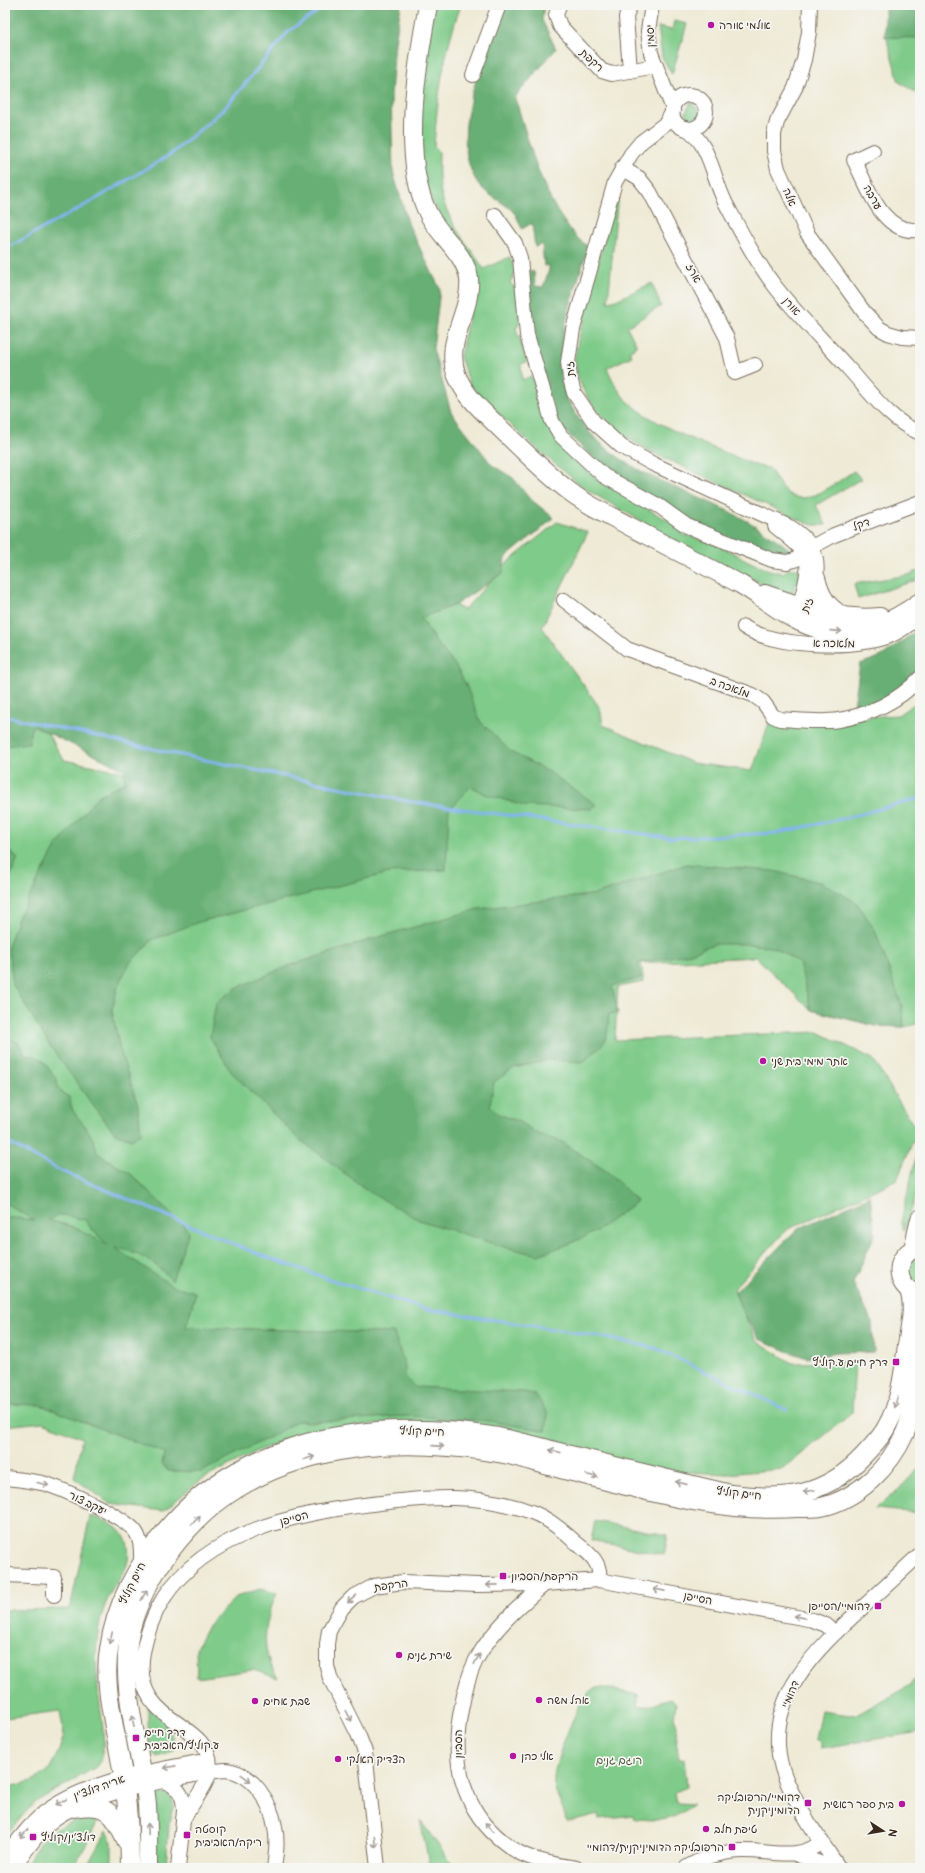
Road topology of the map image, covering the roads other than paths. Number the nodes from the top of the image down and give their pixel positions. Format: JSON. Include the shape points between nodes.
{"nodes":[{"id":1,"x":428,"y":5,"type":"edge"},
{"id":2,"x":499,"y":5,"type":"edge"},
{"id":3,"x":559,"y":5,"type":"edge"},
{"id":4,"x":630,"y":5,"type":"edge"},
{"id":5,"x":652,"y":5,"type":"edge"},
{"id":6,"x":810,"y":5,"type":"edge"},
{"id":7,"x":655,"y":66,"type":"junction"},
{"id":8,"x":630,"y":71,"type":"junction"},
{"id":9,"x":473,"y":75,"type":"dead end"},
{"id":10,"x":685,"y":96,"type":"junction"},
{"id":11,"x":673,"y":110,"type":"junction"},
{"id":12,"x":703,"y":120,"type":"junction"},
{"id":13,"x":684,"y":128,"type":"junction"},
{"id":14,"x":654,"y":132,"type":"junction"},
{"id":15,"x":704,"y":148,"type":"junction"},
{"id":16,"x":873,"y":151,"type":"dead end"},
{"id":17,"x":622,"y":168,"type":"junction"},
{"id":18,"x":495,"y":215,"type":"dead end"},
{"id":19,"x":920,"y":230,"type":"edge"},
{"id":20,"x":920,"y":338,"type":"edge"},
{"id":21,"x":755,"y":365,"type":"dead end"},
{"id":22,"x":920,"y":433,"type":"edge"},
{"id":23,"x":920,"y":502,"type":"edge"},
{"id":24,"x":808,"y":550,"type":"junction"},
{"id":25,"x":816,"y":578,"type":"junction"},
{"id":26,"x":564,"y":600,"type":"dead end"},
{"id":27,"x":920,"y":602,"type":"edge"},
{"id":28,"x":802,"y":612,"type":"junction"},
{"id":29,"x":898,"y":616,"type":"junction"},
{"id":30,"x":920,"y":616,"type":"edge"},
{"id":31,"x":846,"y":617,"type":"junction"},
{"id":32,"x":744,"y":627,"type":"dead end"},
{"id":33,"x":920,"y":678,"type":"edge"},
{"id":34,"x":920,"y":1219,"type":"edge"},
{"id":35,"x":916,"y":1248,"type":"edge"},
{"id":36,"x":914,"y":1292,"type":"edge"},
{"id":37,"x":920,"y":1355,"type":"edge"},
{"id":38,"x":5,"y":1478,"type":"edge"},
{"id":39,"x":579,"y":1545,"type":"junction"},
{"id":40,"x":920,"y":1554,"type":"edge"},
{"id":41,"x":141,"y":1563,"type":"junction"},
{"id":42,"x":5,"y":1575,"type":"edge"},
{"id":43,"x":599,"y":1580,"type":"junction"},
{"id":44,"x":581,"y":1581,"type":"junction"},
{"id":45,"x":545,"y":1584,"type":"junction"},
{"id":46,"x":54,"y":1596,"type":"dead end"},
{"id":47,"x":834,"y":1633,"type":"junction"},
{"id":48,"x":202,"y":1769,"type":"junction"},
{"id":49,"x":143,"y":1780,"type":"junction"},
{"id":50,"x":163,"y":1781,"type":"junction"},
{"id":51,"x":124,"y":1784,"type":"junction"},
{"id":52,"x":74,"y":1808,"type":"junction"},
{"id":53,"x":184,"y":1814,"type":"junction"},
{"id":54,"x":822,"y":1842,"type":"junction"},
{"id":55,"x":130,"y":1848,"type":"junction"},
{"id":56,"x":795,"y":1854,"type":"junction"},
{"id":57,"x":5,"y":1857,"type":"edge"},
{"id":58,"x":11,"y":1868,"type":"edge"},
{"id":59,"x":130,"y":1868,"type":"edge"},
{"id":60,"x":148,"y":1868,"type":"edge"},
{"id":61,"x":178,"y":1868,"type":"edge"},
{"id":62,"x":274,"y":1868,"type":"edge"},
{"id":63,"x":378,"y":1868,"type":"edge"},
{"id":64,"x":576,"y":1868,"type":"edge"},
{"id":65,"x":686,"y":1868,"type":"edge"},
{"id":66,"x":834,"y":1868,"type":"edge"},
{"id":67,"x":839,"y":1868,"type":"edge"}],
"edges":[{"from":1,"to":28,"type":"main road","via":[[413,112],[413,141],[418,180],[427,213],[464,263],[469,279],[467,296],[453,346],[452,356],[457,377],[469,396],[494,422],[535,462],[575,495],[743,586],[782,613]]},
{"from":2,"to":9,"type":"street"},
{"from":3,"to":8,"type":"street","name":"רקפת","via":[[556,16],[560,26],[597,68],[612,74]]},
{"from":4,"to":8,"type":"street","via":[[626,17]]},
{"from":5,"to":7,"type":"street","name":"יסמין","via":[[648,38]]},
{"from":6,"to":20,"type":"street","name":"אלה","via":[[804,60],[795,88],[777,122],[774,134],[778,169],[807,233],[864,312],[879,328],[888,333]]},
{"from":7,"to":8,"type":"street","name":"רקפת"},
{"from":7,"to":10,"type":"street","name":"יסמין","via":[[674,91]]},
{"from":7,"to":11,"type":"street","name":"יסמין"},
{"from":10,"to":11,"type":"street","via":[[676,102]]},
{"from":10,"to":12,"type":"street","via":[[693,96],[701,101],[706,110]]},
{"from":11,"to":13,"type":"street","via":[[675,121]]},
{"from":11,"to":14,"type":"street","name":"זית","via":[[666,123]]},
{"from":12,"to":13,"type":"street","via":[[696,127]]},
{"from":12,"to":15,"type":"street","name":"אורן"},
{"from":13,"to":14,"type":"street","name":"זית","via":[[667,128]]},
{"from":13,"to":15,"type":"street","name":"אורן","via":[[694,135]]},
{"from":14,"to":17,"type":"street","name":"זית","via":[[636,148]]},
{"from":15,"to":22,"type":"street","name":"אורן","via":[[724,200],[777,289],[884,407],[902,424]]},
{"from":16,"to":19,"type":"street","name":"ערבה","via":[[854,160],[876,204],[885,217],[898,227]]},
{"from":17,"to":21,"type":"street","name":"ארז","via":[[639,178],[650,192],[727,338],[735,373]]},
{"from":17,"to":24,"type":"street","name":"זית","via":[[613,190],[573,329],[568,362],[574,393],[594,422],[622,447],[765,516],[798,545]]},
{"from":18,"to":24,"type":"street","name":"דקל","via":[[515,243],[520,258],[527,335],[552,421],[560,436],[604,476],[659,506],[687,526],[772,560],[791,561]]},
{"from":23,"to":24,"type":"street","name":"דקל","via":[[834,535]]},
{"from":24,"to":25,"type":"street","name":"זית","via":[[818,564]]},
{"from":24,"to":28,"type":"street","name":"זית"},
{"from":25,"to":28,"type":"street","name":"זית"},
{"from":25,"to":31,"type":"main road","via":[[826,603]]},
{"from":26,"to":33,"type":"street","name":"מלאכה ב","via":[[621,646],[753,695],[763,702],[773,716],[780,719],[838,721],[872,712],[894,700]]},
{"from":27,"to":29,"type":"main road"},
{"from":28,"to":29,"type":"main road","one_way":true,"via":[[821,629],[847,632],[874,627]]},
{"from":28,"to":31,"type":"main road"},
{"from":29,"to":31,"type":"main road"},
{"from":30,"to":32,"type":"street","name":"מלאכה א","via":[[892,635],[848,644],[772,639]]},
{"from":34,"to":35,"type":"main road"},
{"from":35,"to":36,"type":"main road","via":[[902,1259],[899,1269],[901,1280]]},
{"from":36,"to":41,"type":"main road","name":"חיים קוליץ","one_way":true,"via":[[904,1364],[895,1407],[888,1426],[850,1470],[834,1482],[814,1491],[757,1498],[731,1494],[499,1437],[437,1430],[348,1433],[268,1455],[218,1483],[189,1506],[157,1540]]},
{"from":49,"to":37,"type":"main road","name":"חיים קוליץ","one_way":true,"via":[[127,1664],[135,1616],[155,1575],[190,1526],[207,1509],[245,1484],[274,1469],[317,1455],[351,1448],[436,1445],[496,1452],[710,1504],[774,1510],[821,1507],[846,1498],[870,1482],[889,1459],[905,1434],[913,1408]]},
{"from":38,"to":41,"type":"street","name":"יעקב צור","one_way":true,"via":[[43,1484],[60,1490],[108,1512],[129,1525],[139,1540]]},
{"from":39,"to":43,"type":"street","name":"הסייפן","via":[[596,1560],[600,1569]]},
{"from":39,"to":44,"type":"street","name":"הסייפן","via":[[588,1556],[589,1562],[587,1573]]},
{"from":39,"to":48,"type":"street","name":"הסייפן","via":[[537,1514],[512,1506],[460,1497],[425,1497],[321,1511],[289,1519],[239,1537],[208,1555],[172,1586],[156,1610],[142,1661],[145,1691],[151,1701],[202,1746],[208,1758]]},
{"from":40,"to":47,"type":"street","name":"דהומיי"},
{"from":41,"to":51,"type":"main road","name":"חיים קוליץ","one_way":true,"via":[[117,1614],[108,1651],[109,1693]]},
{"from":42,"to":46,"type":"street","via":[[54,1577]]},
{"from":43,"to":44,"type":"street","name":"הרקפת"},
{"from":47,"to":43,"type":"street","name":"הסייפן","one_way":true,"via":[[826,1625],[813,1620]]},
{"from":44,"to":45,"type":"street","name":"הרקפת"},
{"from":45,"to":63,"type":"street","name":"הרקפת","one_way":true,"via":[[403,1582],[368,1589],[353,1597],[342,1608],[329,1631],[327,1666],[364,1752]]},
{"from":64,"to":45,"type":"street","name":"הסביון","one_way":true,"via":[[530,1857],[519,1852],[492,1831],[478,1815],[469,1799],[457,1759],[456,1740],[462,1703],[468,1678],[476,1661],[494,1632]]},
{"from":47,"to":54,"type":"street","name":"דהומיי","via":[[794,1682],[783,1712],[779,1741],[786,1781]]},
{"from":48,"to":49,"type":"street","name":"אריה דולצ'ין","one_way":true},
{"from":48,"to":50,"type":"street","name":"אריה דולצ'ין"},
{"from":48,"to":53,"type":"street","via":[[187,1794]]},
{"from":48,"to":62,"type":"street","one_way":true,"via":[[241,1774],[249,1779],[265,1799],[276,1827]]},
{"from":49,"to":50,"type":"street","name":"אריה דולצ'ין"},
{"from":49,"to":51,"type":"street","name":"אריה דולצ'ין"},
{"from":60,"to":49,"type":"main road","name":"חיים קוליץ","one_way":true,"via":[[148,1826]]},
{"from":50,"to":53,"type":"street","via":[[179,1790],[184,1800]]},
{"from":51,"to":52,"type":"street","name":"אריה דולצ'ין"},
{"from":51,"to":55,"type":"main road","name":"חיים קוליץ"},
{"from":51,"to":57,"type":"street","name":"אריה דולצ'ין","one_way":true,"via":[[83,1792],[48,1810],[36,1820]]},
{"from":52,"to":55,"type":"main road","via":[[88,1805],[105,1808],[118,1822]]},
{"from":52,"to":58,"type":"street","name":"אריה דולצ'ין","via":[[54,1819],[37,1834]]},
{"from":53,"to":61,"type":"street"},
{"from":54,"to":56,"type":"street","via":[[810,1850]]},
{"from":54,"to":67,"type":"street","name":"דהומיי"},
{"from":55,"to":59,"type":"main road","name":"חיים קוליץ"},
{"from":56,"to":65,"type":"street","via":[[742,1851],[718,1853]]},
{"from":56,"to":66,"type":"street"}]}
